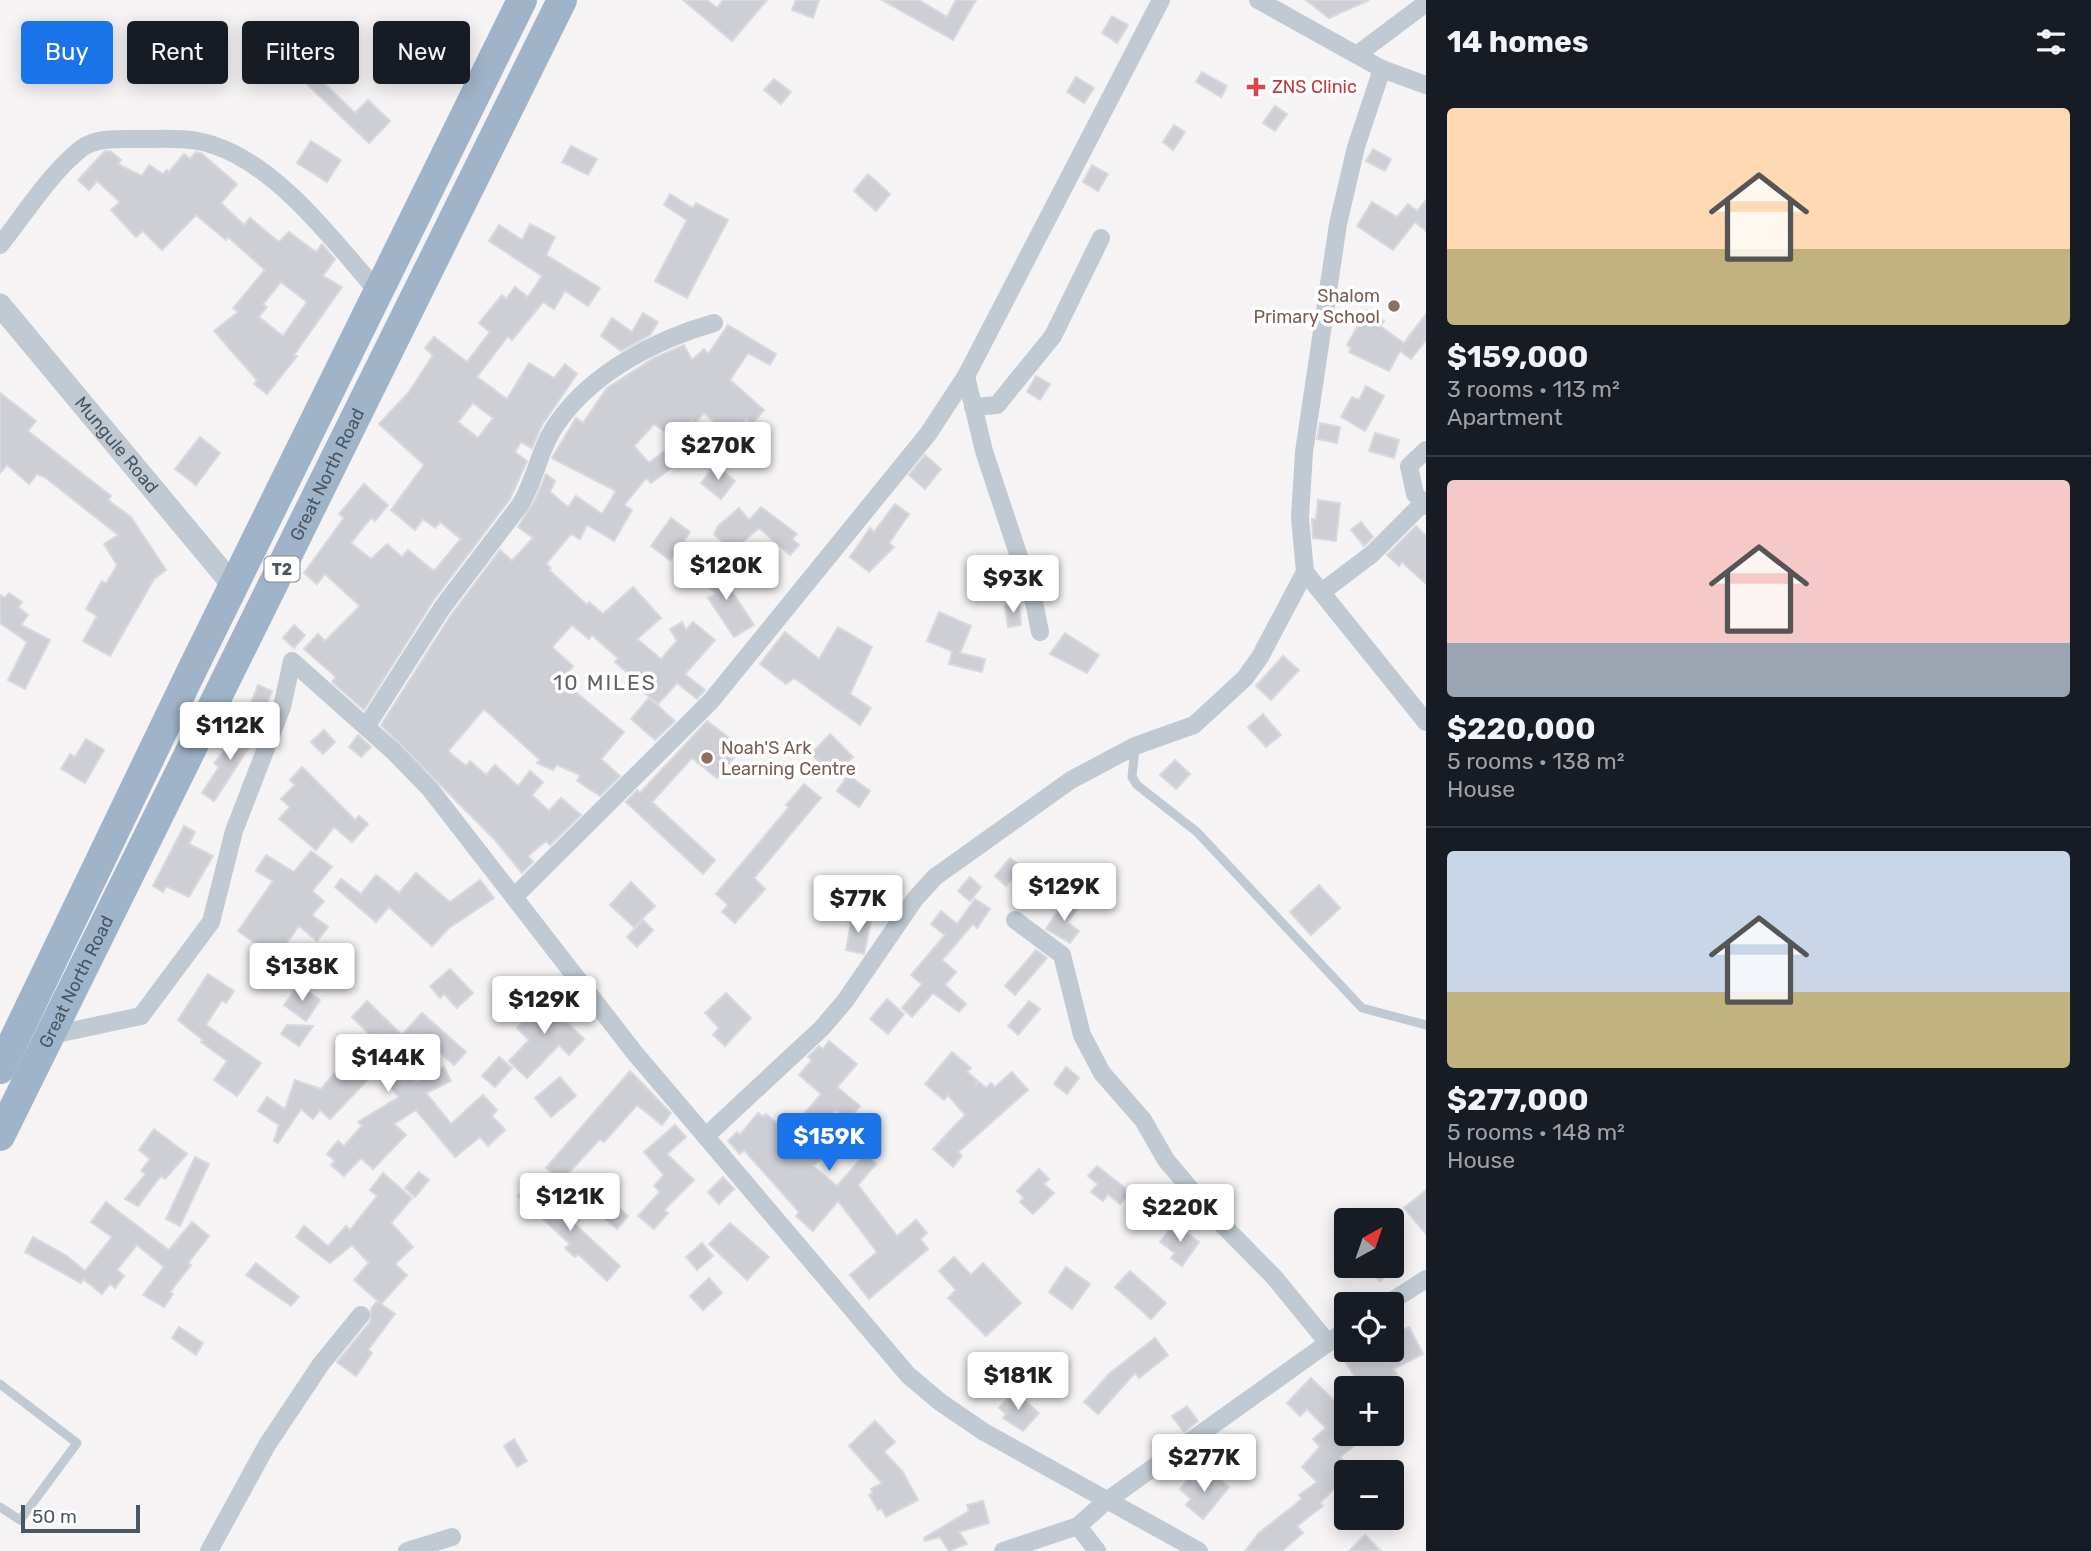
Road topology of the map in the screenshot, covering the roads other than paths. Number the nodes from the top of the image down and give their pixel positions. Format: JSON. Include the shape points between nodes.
{"nodes":[{"id":1,"x":522,"y":0,"type":"edge"},
{"id":2,"x":562,"y":0,"type":"edge"},
{"id":3,"x":1161,"y":0,"type":"edge"},
{"id":4,"x":1258,"y":0,"type":"edge"},
{"id":5,"x":1426,"y":4,"type":"edge"},
{"id":6,"x":1358,"y":54,"type":"junction"},
{"id":7,"x":1382,"y":69,"type":"junction"},
{"id":8,"x":1426,"y":85,"type":"edge"},
{"id":9,"x":1101,"y":237,"type":"dead end"},
{"id":10,"x":0,"y":245,"type":"edge"},
{"id":11,"x":378,"y":292,"type":"junction"},
{"id":12,"x":0,"y":305,"type":"edge"},
{"id":13,"x":714,"y":323,"type":"dead end"},
{"id":14,"x":966,"y":376,"type":"junction"},
{"id":15,"x":973,"y":407,"type":"junction"},
{"id":16,"x":1426,"y":450,"type":"edge"},
{"id":17,"x":1425,"y":504,"type":"edge"},
{"id":18,"x":1305,"y":572,"type":"junction"},
{"id":19,"x":233,"y":585,"type":"junction"},
{"id":20,"x":1323,"y":592,"type":"junction"},
{"id":21,"x":1040,"y":632,"type":"dead end"},
{"id":22,"x":1426,"y":722,"type":"edge"},
{"id":23,"x":366,"y":727,"type":"junction"},
{"id":24,"x":1135,"y":746,"type":"junction"},
{"id":25,"x":514,"y":897,"type":"junction"},
{"id":26,"x":1015,"y":920,"type":"dead end"},
{"id":27,"x":1426,"y":1025,"type":"edge"},
{"id":28,"x":52,"y":1035,"type":"junction"},
{"id":29,"x":0,"y":1069,"type":"edge"},
{"id":30,"x":0,"y":1136,"type":"edge"},
{"id":31,"x":706,"y":1136,"type":"junction"},
{"id":32,"x":1426,"y":1279,"type":"edge"},
{"id":33,"x":1404,"y":1293,"type":"edge"},
{"id":34,"x":361,"y":1315,"type":"dead end"},
{"id":35,"x":1334,"y":1339,"type":"edge"},
{"id":36,"x":1328,"y":1343,"type":"junction"},
{"id":37,"x":0,"y":1384,"type":"edge"},
{"id":38,"x":1105,"y":1502,"type":"junction"},
{"id":39,"x":0,"y":1507,"type":"edge"},
{"id":40,"x":1078,"y":1526,"type":"junction"},
{"id":41,"x":452,"y":1537,"type":"dead end"},
{"id":42,"x":209,"y":1551,"type":"edge"},
{"id":43,"x":407,"y":1551,"type":"edge"},
{"id":44,"x":1003,"y":1551,"type":"edge"},
{"id":45,"x":1097,"y":1551,"type":"edge"},
{"id":46,"x":1199,"y":1551,"type":"edge"}],
"edges":[{"from":1,"to":11,"type":"highway","name":"Great North Road","number":"T2"},
{"from":2,"to":28,"type":"highway","name":"Great North Road","number":"T2"},
{"from":3,"to":14,"type":"street"},
{"from":4,"to":6,"type":"street"},
{"from":5,"to":6,"type":"street"},
{"from":6,"to":7,"type":"street"},
{"from":7,"to":8,"type":"street"},
{"from":7,"to":18,"type":"street","via":[[1356,147],[1336,236],[1304,452],[1300,518]]},
{"from":9,"to":15,"type":"street","via":[[1046,345],[997,405]]},
{"from":10,"to":11,"type":"street","via":[[84,146],[106,140],[174,139],[211,144],[241,156],[277,183]]},
{"from":11,"to":19,"type":"highway","name":"Great North Road","number":"T2"},
{"from":12,"to":19,"type":"street","name":"Mungule Road"},
{"from":13,"to":23,"type":"street","via":[[647,347],[590,388],[557,422],[531,488],[448,600]]},
{"from":14,"to":15,"type":"street"},
{"from":14,"to":25,"type":"street","via":[[928,434],[711,701]]},
{"from":15,"to":21,"type":"street"},
{"from":16,"to":17,"type":"street","via":[[1409,466],[1415,494]]},
{"from":17,"to":20,"type":"street"},
{"from":18,"to":20,"type":"street"},
{"from":18,"to":24,"type":"street","via":[[1245,678],[1194,725]]},
{"from":19,"to":29,"type":"highway","name":"Great North Road","number":"T2"},
{"from":20,"to":22,"type":"street"},
{"from":23,"to":25,"type":"street","via":[[430,789]]},
{"from":23,"to":28,"type":"street","via":[[292,661],[282,708],[234,831],[211,922],[141,1016]]},
{"from":24,"to":27,"type":"lane","via":[[1132,777],[1137,785],[1197,832],[1362,1008]]},
{"from":24,"to":31,"type":"street","via":[[1071,780],[935,877],[822,1028]]},
{"from":25,"to":31,"type":"street","via":[[634,1052]]},
{"from":26,"to":36,"type":"street","via":[[1062,954],[1082,1035],[1102,1073],[1143,1121],[1166,1160]]},
{"from":28,"to":30,"type":"highway","name":"Great North Road","number":"T2"},
{"from":31,"to":38,"type":"street","via":[[908,1375],[985,1432]]},
{"from":32,"to":33,"type":"street"},
{"from":34,"to":42,"type":"street","via":[[321,1364],[267,1445]]},
{"from":35,"to":36,"type":"street"},
{"from":36,"to":38,"type":"street"},
{"from":37,"to":39,"type":"lane","via":[[77,1443],[20,1520]]},
{"from":38,"to":40,"type":"street"},
{"from":38,"to":46,"type":"street"},
{"from":40,"to":44,"type":"street"},
{"from":40,"to":45,"type":"street"},
{"from":41,"to":43,"type":"street"}]}
